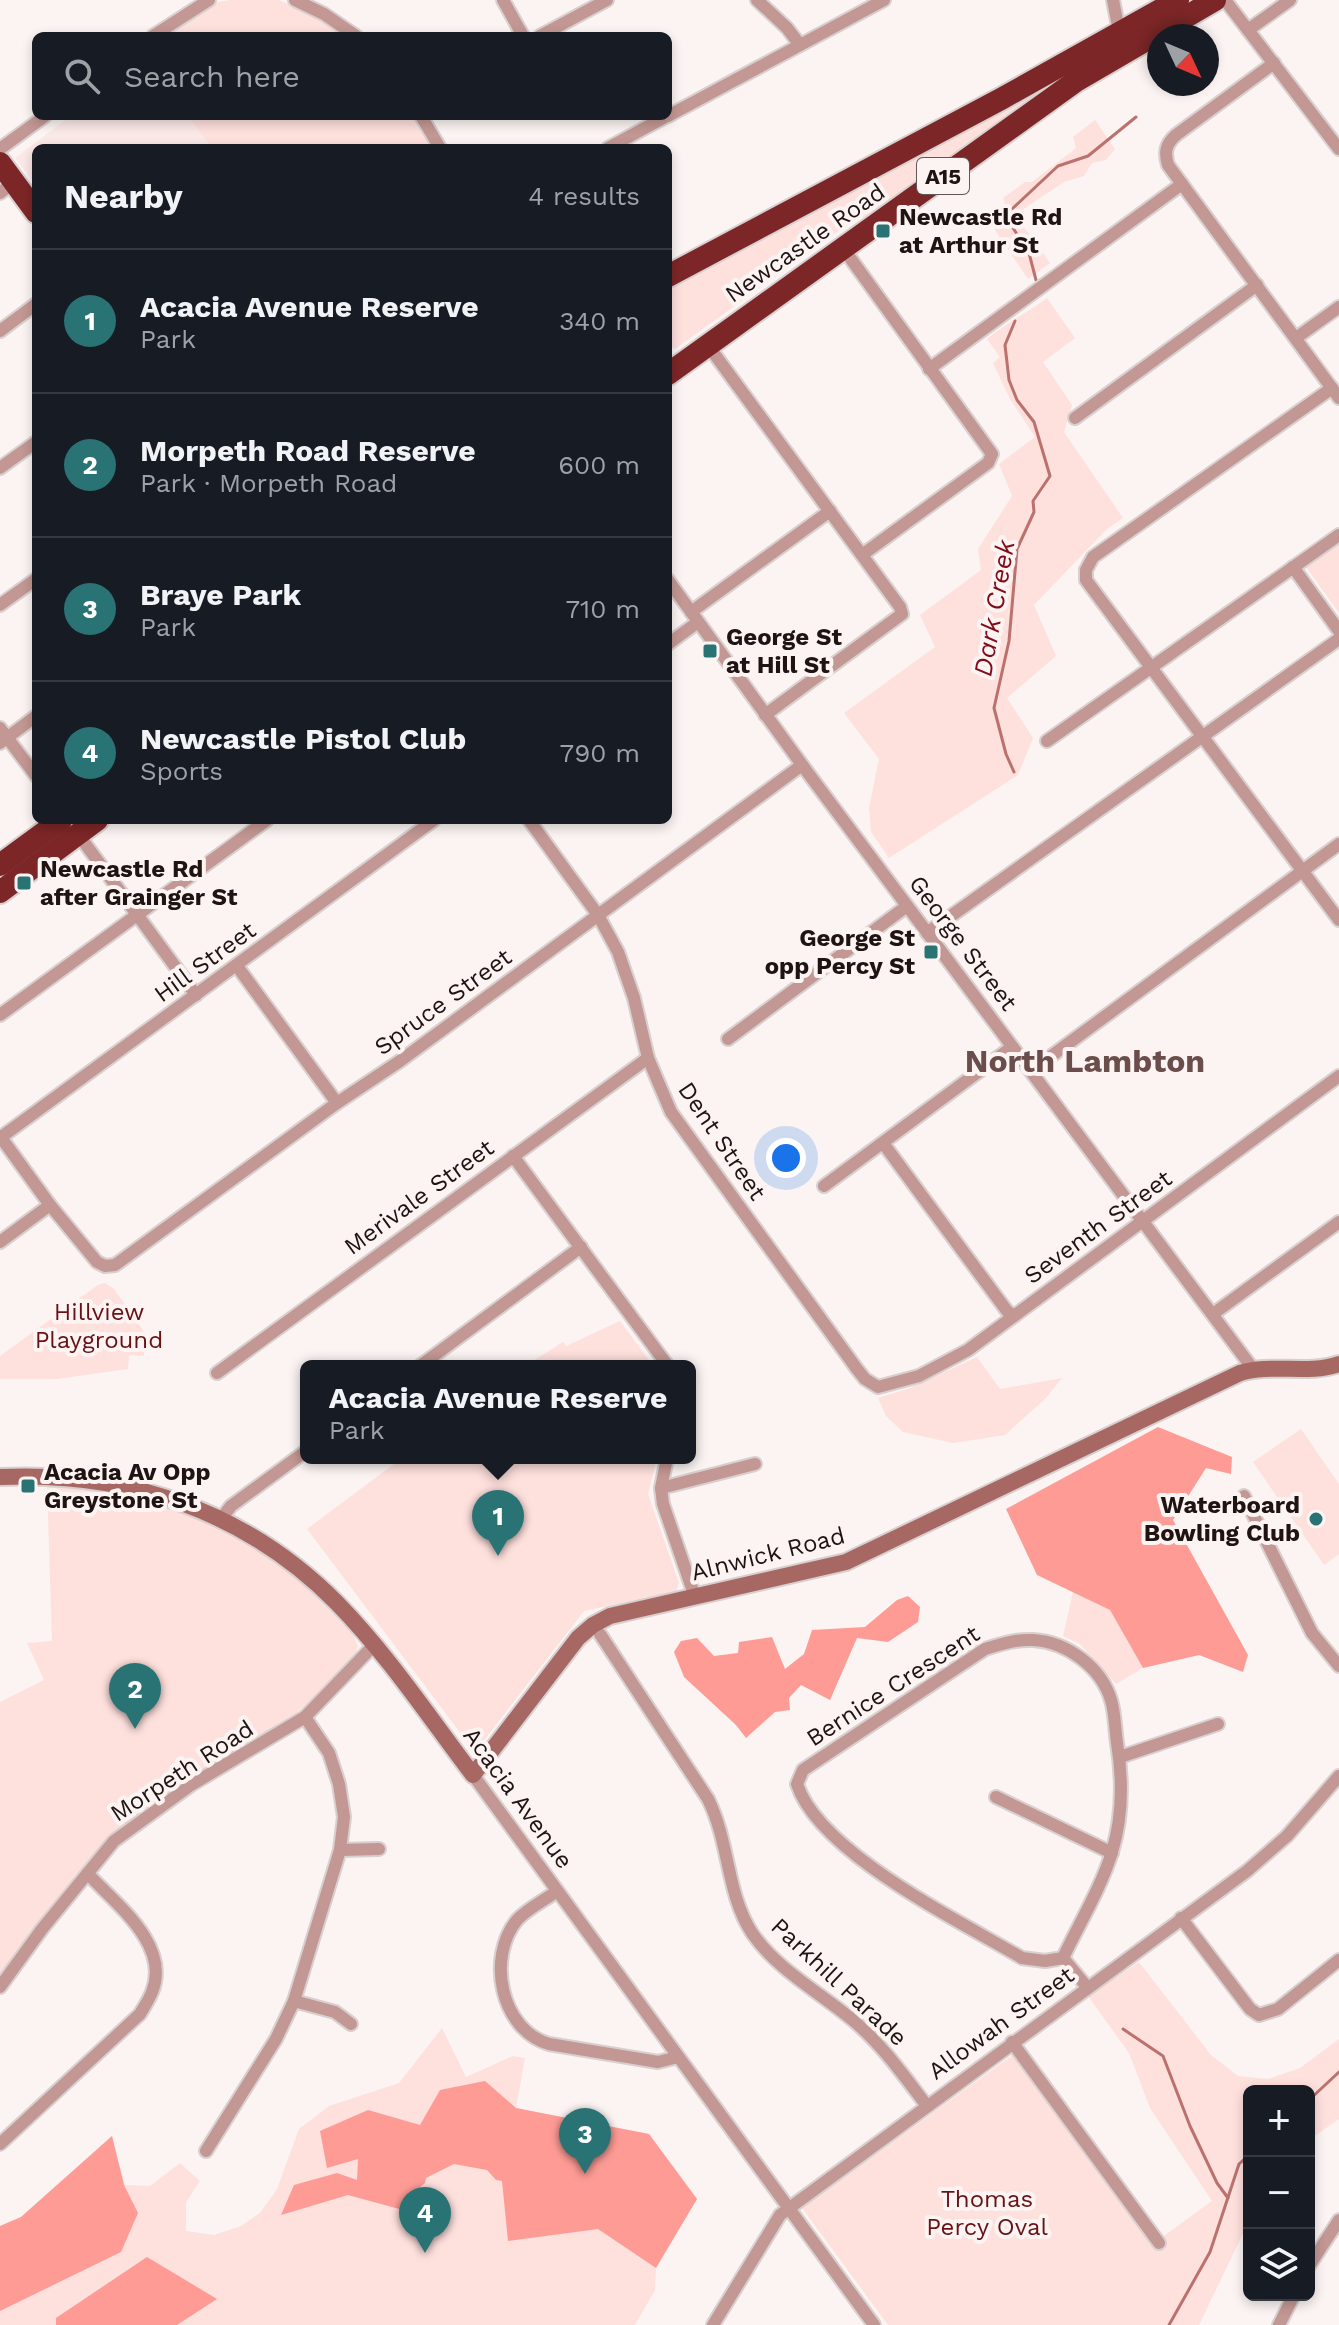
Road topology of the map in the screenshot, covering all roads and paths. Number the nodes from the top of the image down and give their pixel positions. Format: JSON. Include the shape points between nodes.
{"nodes":[{"id":1,"x":209,"y":0,"type":"edge"},
{"id":2,"x":295,"y":0,"type":"edge"},
{"id":3,"x":503,"y":0,"type":"edge"},
{"id":4,"x":607,"y":0,"type":"edge"},
{"id":5,"x":757,"y":0,"type":"edge"},
{"id":6,"x":884,"y":0,"type":"edge"},
{"id":7,"x":1113,"y":0,"type":"edge"},
{"id":8,"x":1178,"y":0,"type":"edge"},
{"id":9,"x":1215,"y":0,"type":"edge"},
{"id":10,"x":1225,"y":0,"type":"edge"},
{"id":11,"x":1290,"y":0,"type":"edge"},
{"id":12,"x":1248,"y":30,"type":"junction"},
{"id":13,"x":159,"y":32,"type":"edge"},
{"id":14,"x":350,"y":32,"type":"edge"},
{"id":15,"x":521,"y":32,"type":"edge"},
{"id":16,"x":547,"y":32,"type":"edge"},
{"id":17,"x":1123,"y":40,"type":"junction"},
{"id":18,"x":800,"y":45,"type":"junction"},
{"id":19,"x":1274,"y":63,"type":"junction"},
{"id":20,"x":672,"y":114,"type":"edge"},
{"id":21,"x":40,"y":120,"type":"edge"},
{"id":22,"x":423,"y":120,"type":"edge"},
{"id":23,"x":660,"y":120,"type":"edge"},
{"id":24,"x":438,"y":144,"type":"edge"},
{"id":25,"x":616,"y":144,"type":"edge"},
{"id":26,"x":0,"y":149,"type":"edge"},
{"id":27,"x":1339,"y":149,"type":"edge"},
{"id":28,"x":0,"y":163,"type":"edge"},
{"id":29,"x":1182,"y":184,"type":"junction"},
{"id":30,"x":7,"y":188,"type":"edge"},
{"id":31,"x":32,"y":209,"type":"edge"},
{"id":32,"x":843,"y":248,"type":"junction"},
{"id":33,"x":672,"y":274,"type":"edge"},
{"id":34,"x":1257,"y":285,"type":"junction"},
{"id":35,"x":32,"y":307,"type":"edge"},
{"id":36,"x":1339,"y":307,"type":"edge"},
{"id":37,"x":0,"y":331,"type":"edge"},
{"id":38,"x":1296,"y":338,"type":"junction"},
{"id":39,"x":707,"y":344,"type":"junction"},
{"id":40,"x":929,"y":369,"type":"junction"},
{"id":41,"x":672,"y":371,"type":"edge"},
{"id":42,"x":1336,"y":393,"type":"edge"},
{"id":43,"x":1075,"y":418,"type":"dead end"},
{"id":44,"x":32,"y":445,"type":"edge"},
{"id":45,"x":0,"y":468,"type":"edge"},
{"id":46,"x":830,"y":511,"type":"junction"},
{"id":47,"x":1339,"y":535,"type":"edge"},
{"id":48,"x":862,"y":555,"type":"junction"},
{"id":49,"x":1293,"y":567,"type":"junction"},
{"id":50,"x":32,"y":582,"type":"edge"},
{"id":51,"x":672,"y":585,"type":"edge"},
{"id":52,"x":0,"y":605,"type":"edge"},
{"id":53,"x":695,"y":617,"type":"junction"},
{"id":54,"x":1339,"y":631,"type":"edge"},
{"id":55,"x":1339,"y":639,"type":"edge"},
{"id":56,"x":672,"y":640,"type":"edge"},
{"id":57,"x":1149,"y":668,"type":"junction"},
{"id":58,"x":765,"y":715,"type":"junction"},
{"id":59,"x":32,"y":718,"type":"edge"},
{"id":60,"x":2,"y":736,"type":"edge"},
{"id":61,"x":1202,"y":737,"type":"junction"},
{"id":62,"x":1047,"y":741,"type":"dead end"},
{"id":63,"x":802,"y":765,"type":"junction"},
{"id":64,"x":32,"y":771,"type":"edge"},
{"id":65,"x":262,"y":824,"type":"edge"},
{"id":66,"x":429,"y":824,"type":"edge"},
{"id":67,"x":532,"y":824,"type":"edge"},
{"id":68,"x":70,"y":827,"type":"edge"},
{"id":69,"x":1339,"y":844,"type":"edge"},
{"id":70,"x":0,"y":865,"type":"edge"},
{"id":71,"x":1303,"y":871,"type":"junction"},
{"id":72,"x":0,"y":892,"type":"edge"},
{"id":73,"x":907,"y":906,"type":"junction"},
{"id":74,"x":138,"y":915,"type":"junction"},
{"id":75,"x":598,"y":915,"type":"junction"},
{"id":76,"x":1339,"y":920,"type":"edge"},
{"id":77,"x":927,"y":933,"type":"junction"},
{"id":78,"x":237,"y":966,"type":"junction"},
{"id":79,"x":196,"y":995,"type":"junction"},
{"id":80,"x":0,"y":1015,"type":"edge"},
{"id":81,"x":728,"y":1039,"type":"dead end"},
{"id":82,"x":1012,"y":1047,"type":"junction"},
{"id":83,"x":648,"y":1058,"type":"junction"},
{"id":84,"x":1031,"y":1071,"type":"junction"},
{"id":85,"x":1339,"y":1076,"type":"edge"},
{"id":86,"x":337,"y":1103,"type":"junction"},
{"id":87,"x":0,"y":1137,"type":"edge"},
{"id":88,"x":883,"y":1143,"type":"junction"},
{"id":89,"x":513,"y":1156,"type":"junction"},
{"id":90,"x":824,"y":1186,"type":"dead end"},
{"id":91,"x":50,"y":1205,"type":"junction"},
{"id":92,"x":1142,"y":1222,"type":"junction"},
{"id":93,"x":1339,"y":1222,"type":"edge"},
{"id":94,"x":0,"y":1242,"type":"edge"},
{"id":95,"x":581,"y":1247,"type":"junction"},
{"id":96,"x":1213,"y":1314,"type":"junction"},
{"id":97,"x":1014,"y":1316,"type":"junction"},
{"id":98,"x":428,"y":1360,"type":"edge"},
{"id":99,"x":664,"y":1360,"type":"edge"},
{"id":100,"x":1339,"y":1364,"type":"edge"},
{"id":101,"x":1253,"y":1369,"type":"junction"},
{"id":102,"x":217,"y":1373,"type":"dead end"},
{"id":103,"x":872,"y":1384,"type":"joint"},
{"id":104,"x":300,"y":1455,"type":"edge"},
{"id":105,"x":666,"y":1464,"type":"edge"},
{"id":106,"x":755,"y":1464,"type":"dead end"},
{"id":107,"x":0,"y":1477,"type":"edge"},
{"id":108,"x":661,"y":1488,"type":"junction"},
{"id":109,"x":1244,"y":1496,"type":"dead end"},
{"id":110,"x":221,"y":1519,"type":"junction"},
{"id":111,"x":695,"y":1597,"type":"junction"},
{"id":112,"x":600,"y":1634,"type":"dead end"},
{"id":113,"x":374,"y":1645,"type":"junction"},
{"id":114,"x":1339,"y":1666,"type":"edge"},
{"id":115,"x":305,"y":1717,"type":"junction"},
{"id":116,"x":1218,"y":1724,"type":"dead end"},
{"id":117,"x":1120,"y":1757,"type":"junction"},
{"id":118,"x":473,"y":1775,"type":"junction"},
{"id":119,"x":1339,"y":1776,"type":"edge"},
{"id":120,"x":996,"y":1797,"type":"dead end"},
{"id":121,"x":379,"y":1849,"type":"dead end"},
{"id":122,"x":340,"y":1850,"type":"junction"},
{"id":123,"x":1112,"y":1853,"type":"junction"},
{"id":124,"x":88,"y":1874,"type":"junction"},
{"id":125,"x":557,"y":1891,"type":"junction"},
{"id":126,"x":1181,"y":1918,"type":"junction"},
{"id":127,"x":1063,"y":1958,"type":"junction"},
{"id":128,"x":1339,"y":1960,"type":"edge"},
{"id":129,"x":0,"y":1987,"type":"edge"},
{"id":130,"x":1087,"y":1987,"type":"junction"},
{"id":131,"x":294,"y":2001,"type":"junction"},
{"id":132,"x":351,"y":2024,"type":"dead end"},
{"id":133,"x":1012,"y":2042,"type":"junction"},
{"id":134,"x":678,"y":2057,"type":"junction"},
{"id":135,"x":927,"y":2106,"type":"junction"},
{"id":136,"x":0,"y":2144,"type":"edge"},
{"id":137,"x":206,"y":2151,"type":"dead end"},
{"id":138,"x":788,"y":2208,"type":"junction"},
{"id":139,"x":1339,"y":2220,"type":"edge"},
{"id":140,"x":1159,"y":2243,"type":"dead end"},
{"id":141,"x":1315,"y":2257,"type":"edge"},
{"id":142,"x":1291,"y":2301,"type":"edge"},
{"id":143,"x":713,"y":2325,"type":"edge"},
{"id":144,"x":874,"y":2325,"type":"edge"},
{"id":145,"x":1279,"y":2325,"type":"edge"}],
"edges":[{"from":1,"to":13,"type":"street"},
{"from":2,"to":14,"type":"street"},
{"from":3,"to":15,"type":"street"},
{"from":4,"to":16,"type":"street"},
{"from":5,"to":18,"type":"street"},
{"from":6,"to":18,"type":"street"},
{"from":7,"to":17,"type":"street"},
{"from":8,"to":17,"type":"highway","name":"Newcastle Road","number":"A15"},
{"from":9,"to":17,"type":"highway","name":"Newcastle Road","number":"A15"},
{"from":10,"to":12,"type":"street"},
{"from":11,"to":12,"type":"street"},
{"from":12,"to":19,"type":"street"},
{"from":17,"to":32,"type":"highway","name":"Newcastle Road","number":"A15"},
{"from":17,"to":33,"type":"highway","name":"Newcastle Road","number":"A15"},
{"from":18,"to":20,"type":"street"},
{"from":19,"to":27,"type":"street"},
{"from":19,"to":29,"type":"street","via":[[1172,139],[1165,156]]},
{"from":21,"to":26,"type":"street"},
{"from":22,"to":24,"type":"street"},
{"from":23,"to":25,"type":"street"},
{"from":28,"to":30,"type":"highway"},
{"from":29,"to":34,"type":"street"},
{"from":29,"to":40,"type":"street"},
{"from":30,"to":31,"type":"highway"},
{"from":32,"to":39,"type":"highway","name":"Newcastle Road","number":"A15"},
{"from":32,"to":40,"type":"street"},
{"from":34,"to":38,"type":"street"},
{"from":34,"to":43,"type":"street"},
{"from":35,"to":37,"type":"street"},
{"from":36,"to":38,"type":"street"},
{"from":38,"to":42,"type":"street"},
{"from":39,"to":41,"type":"highway","name":"Newcastle Road","number":"A15"},
{"from":39,"to":46,"type":"street"},
{"from":40,"to":48,"type":"street","via":[[992,458]]},
{"from":42,"to":57,"type":"street","via":[[1093,557],[1086,580]]},
{"from":44,"to":45,"type":"street"},
{"from":46,"to":48,"type":"street"},
{"from":46,"to":53,"type":"street"},
{"from":47,"to":49,"type":"street"},
{"from":48,"to":58,"type":"street","via":[[902,614]]},
{"from":49,"to":54,"type":"street"},
{"from":49,"to":57,"type":"street"},
{"from":50,"to":52,"type":"street"},
{"from":51,"to":53,"type":"street","name":"George Street"},
{"from":53,"to":56,"type":"street"},
{"from":53,"to":58,"type":"street","name":"George Street"},
{"from":55,"to":61,"type":"street"},
{"from":57,"to":61,"type":"street"},
{"from":57,"to":62,"type":"street"},
{"from":58,"to":63,"type":"street","name":"George Street"},
{"from":59,"to":60,"type":"street"},
{"from":60,"to":64,"type":"street"},
{"from":61,"to":71,"type":"street"},
{"from":61,"to":77,"type":"street"},
{"from":63,"to":73,"type":"street","name":"George Street"},
{"from":63,"to":75,"type":"street","name":"Spruce Street"},
{"from":65,"to":74,"type":"street"},
{"from":66,"to":78,"type":"street","name":"Hill Street"},
{"from":67,"to":75,"type":"street","name":"Dent Street"},
{"from":68,"to":70,"type":"highway"},
{"from":68,"to":72,"type":"highway"},
{"from":68,"to":74,"type":"street"},
{"from":69,"to":71,"type":"street"},
{"from":71,"to":76,"type":"street"},
{"from":71,"to":84,"type":"street"},
{"from":73,"to":77,"type":"street","name":"George Street"},
{"from":73,"to":81,"type":"street"},
{"from":74,"to":79,"type":"street"},
{"from":74,"to":80,"type":"street"},
{"from":75,"to":83,"type":"street","name":"Dent Street","via":[[628,977]]},
{"from":75,"to":86,"type":"street","name":"Spruce Street"},
{"from":77,"to":82,"type":"street","name":"George Street"},
{"from":78,"to":79,"type":"street","name":"Hill Street"},
{"from":78,"to":86,"type":"street"},
{"from":79,"to":87,"type":"street","name":"Hill Street"},
{"from":82,"to":84,"type":"street","name":"George Street"},
{"from":82,"to":88,"type":"street"},
{"from":83,"to":89,"type":"street","name":"Merivale Street"},
{"from":83,"to":103,"type":"street","name":"Dent Street","via":[[689,1138]]},
{"from":84,"to":92,"type":"street","name":"George Street"},
{"from":85,"to":92,"type":"street","name":"Seventh Street"},
{"from":86,"to":91,"type":"street","name":"Spruce Street","via":[[115,1265],[97,1262]]},
{"from":87,"to":91,"type":"street"},
{"from":88,"to":90,"type":"street"},
{"from":88,"to":97,"type":"street"},
{"from":89,"to":95,"type":"street"},
{"from":89,"to":102,"type":"street","name":"Merivale Street"},
{"from":91,"to":94,"type":"street"},
{"from":92,"to":96,"type":"street","name":"George Street"},
{"from":92,"to":97,"type":"street","name":"Seventh Street"},
{"from":93,"to":96,"type":"street"},
{"from":95,"to":98,"type":"street"},
{"from":95,"to":99,"type":"street"},
{"from":96,"to":101,"type":"street","name":"George Street"},
{"from":97,"to":103,"type":"street","name":"Seventh Street","via":[[946,1364],[885,1387]]},
{"from":100,"to":101,"type":"street","via":[[1322,1369]]},
{"from":101,"to":111,"type":"street","name":"Alnwick Road","via":[[846,1562]]},
{"from":104,"to":110,"type":"street"},
{"from":105,"to":108,"type":"street"},
{"from":106,"to":108,"type":"street"},
{"from":107,"to":110,"type":"street","name":"Acacia Avenue","via":[[80,1478],[124,1485]]},
{"from":108,"to":111,"type":"street"},
{"from":109,"to":114,"type":"street","via":[[1312,1633]]},
{"from":110,"to":113,"type":"street","name":"Acacia Avenue","via":[[302,1571]]},
{"from":111,"to":118,"type":"street","name":"Alnwick Road","via":[[610,1616],[593,1625]]},
{"from":112,"to":135,"type":"street","name":"Parkhill Parade","via":[[708,1799],[719,1822],[741,1913],[753,1935],[872,2037]]},
{"from":113,"to":115,"type":"street","name":"Morpeth Road"},
{"from":113,"to":118,"type":"street","name":"Acacia Avenue"},
{"from":115,"to":122,"type":"street","via":[[329,1753],[339,1784],[344,1817]]},
{"from":115,"to":124,"type":"street","name":"Morpeth Road","via":[[191,1785],[114,1841]]},
{"from":116,"to":117,"type":"street"},
{"from":117,"to":123,"type":"street","name":"Bernice Crescent","via":[[1122,1807]]},
{"from":117,"to":127,"type":"street","name":"Bernice Crescent","via":[[1111,1700],[1099,1675],[1061,1648],[1035,1640],[1009,1641],[985,1649],[803,1770],[797,1784],[814,1814],[844,1847],[880,1874],[1022,1958]]},
{"from":118,"to":125,"type":"street","name":"Acacia Avenue"},
{"from":119,"to":126,"type":"street","name":"Allowah Street","via":[[1287,1836]]},
{"from":120,"to":123,"type":"street"},
{"from":121,"to":122,"type":"street"},
{"from":122,"to":131,"type":"street"},
{"from":123,"to":127,"type":"street","name":"Bernice Crescent"},
{"from":124,"to":129,"type":"street","name":"Morpeth Road"},
{"from":124,"to":136,"type":"street","via":[[149,1943],[156,1966],[153,1991],[140,2014]]},
{"from":125,"to":134,"type":"street","name":"Acacia Avenue"},
{"from":125,"to":134,"type":"street","via":[[518,1919],[501,1959],[502,1985],[525,2033],[549,2044],[658,2062]]},
{"from":126,"to":128,"type":"street","via":[[1259,2015],[1278,2009]]},
{"from":126,"to":130,"type":"street","name":"Allowah Street"},
{"from":127,"to":130,"type":"street"},
{"from":130,"to":133,"type":"street","name":"Allowah Street"},
{"from":131,"to":132,"type":"street","via":[[335,2012]]},
{"from":131,"to":137,"type":"street"},
{"from":133,"to":135,"type":"street","name":"Allowah Street"},
{"from":133,"to":140,"type":"street"},
{"from":134,"to":138,"type":"street","name":"Acacia Avenue"},
{"from":135,"to":138,"type":"street","name":"Allowah Street"},
{"from":138,"to":143,"type":"street","name":"Allowah Street","via":[[776,2219]]},
{"from":138,"to":144,"type":"street","name":"Acacia Avenue"},
{"from":139,"to":141,"type":"street"},
{"from":142,"to":145,"type":"street"}]}
